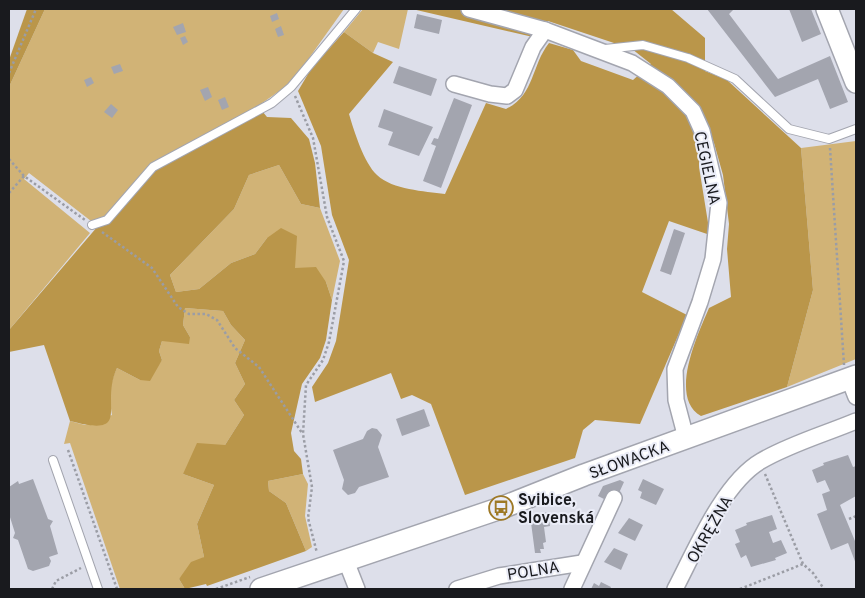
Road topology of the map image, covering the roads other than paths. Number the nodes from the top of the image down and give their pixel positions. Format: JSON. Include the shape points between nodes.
{"nodes":[{"id":1,"x":356,"y":9,"type":"edge"},
{"id":2,"x":469,"y":9,"type":"edge"},
{"id":3,"x":827,"y":9,"type":"edge"},
{"id":4,"x":545,"y":30,"type":"junction"},
{"id":5,"x":600,"y":50,"type":"junction"},
{"id":6,"x":856,"y":82,"type":"edge"},
{"id":7,"x":454,"y":84,"type":"dead end"},
{"id":8,"x":856,"y":129,"type":"edge"},
{"id":9,"x":92,"y":225,"type":"road end"},
{"id":10,"x":854,"y":384,"type":"edge"},
{"id":11,"x":856,"y":421,"type":"edge"},
{"id":12,"x":686,"y":438,"type":"junction"},
{"id":13,"x":53,"y":460,"type":"dead end"},
{"id":14,"x":614,"y":498,"type":"dead end"},
{"id":15,"x":346,"y":561,"type":"junction"},
{"id":16,"x":582,"y":563,"type":"junction"},
{"id":17,"x":98,"y":589,"type":"edge"},
{"id":18,"x":260,"y":589,"type":"edge"},
{"id":19,"x":357,"y":589,"type":"edge"},
{"id":20,"x":456,"y":589,"type":"edge"},
{"id":21,"x":572,"y":589,"type":"edge"},
{"id":22,"x":675,"y":589,"type":"edge"}],
"edges":[{"from":1,"to":9,"type":"lane","via":[[291,87],[272,103],[153,167],[107,220]]},
{"from":2,"to":4,"type":"street","name":"CEGIELNA"},
{"from":3,"to":6,"type":"street"},
{"from":4,"to":5,"type":"street","name":"CEGIELNA"},
{"from":4,"to":7,"type":"street","via":[[533,47],[514,90],[507,96]]},
{"from":5,"to":8,"type":"lane","via":[[644,45],[688,58],[735,79],[789,129],[829,139]]},
{"from":5,"to":12,"type":"street","name":"CEGIELNA","via":[[632,63],[668,86],[693,111],[702,131],[719,203],[713,259],[675,369],[676,400]]},
{"from":10,"to":12,"type":"street","name":"SŁOWACKA"},
{"from":11,"to":22,"type":"street","name":"OKRĘŻNA","via":[[760,461],[720,504]]},
{"from":12,"to":15,"type":"street","name":"SŁOWACKA","via":[[501,508]]},
{"from":13,"to":17,"type":"lane"},
{"from":14,"to":16,"type":"street"},
{"from":15,"to":18,"type":"street","name":"SŁOWACKA"},
{"from":15,"to":19,"type":"street"},
{"from":16,"to":20,"type":"street","name":"POLNA","via":[[499,576]]},
{"from":16,"to":21,"type":"street"}]}
